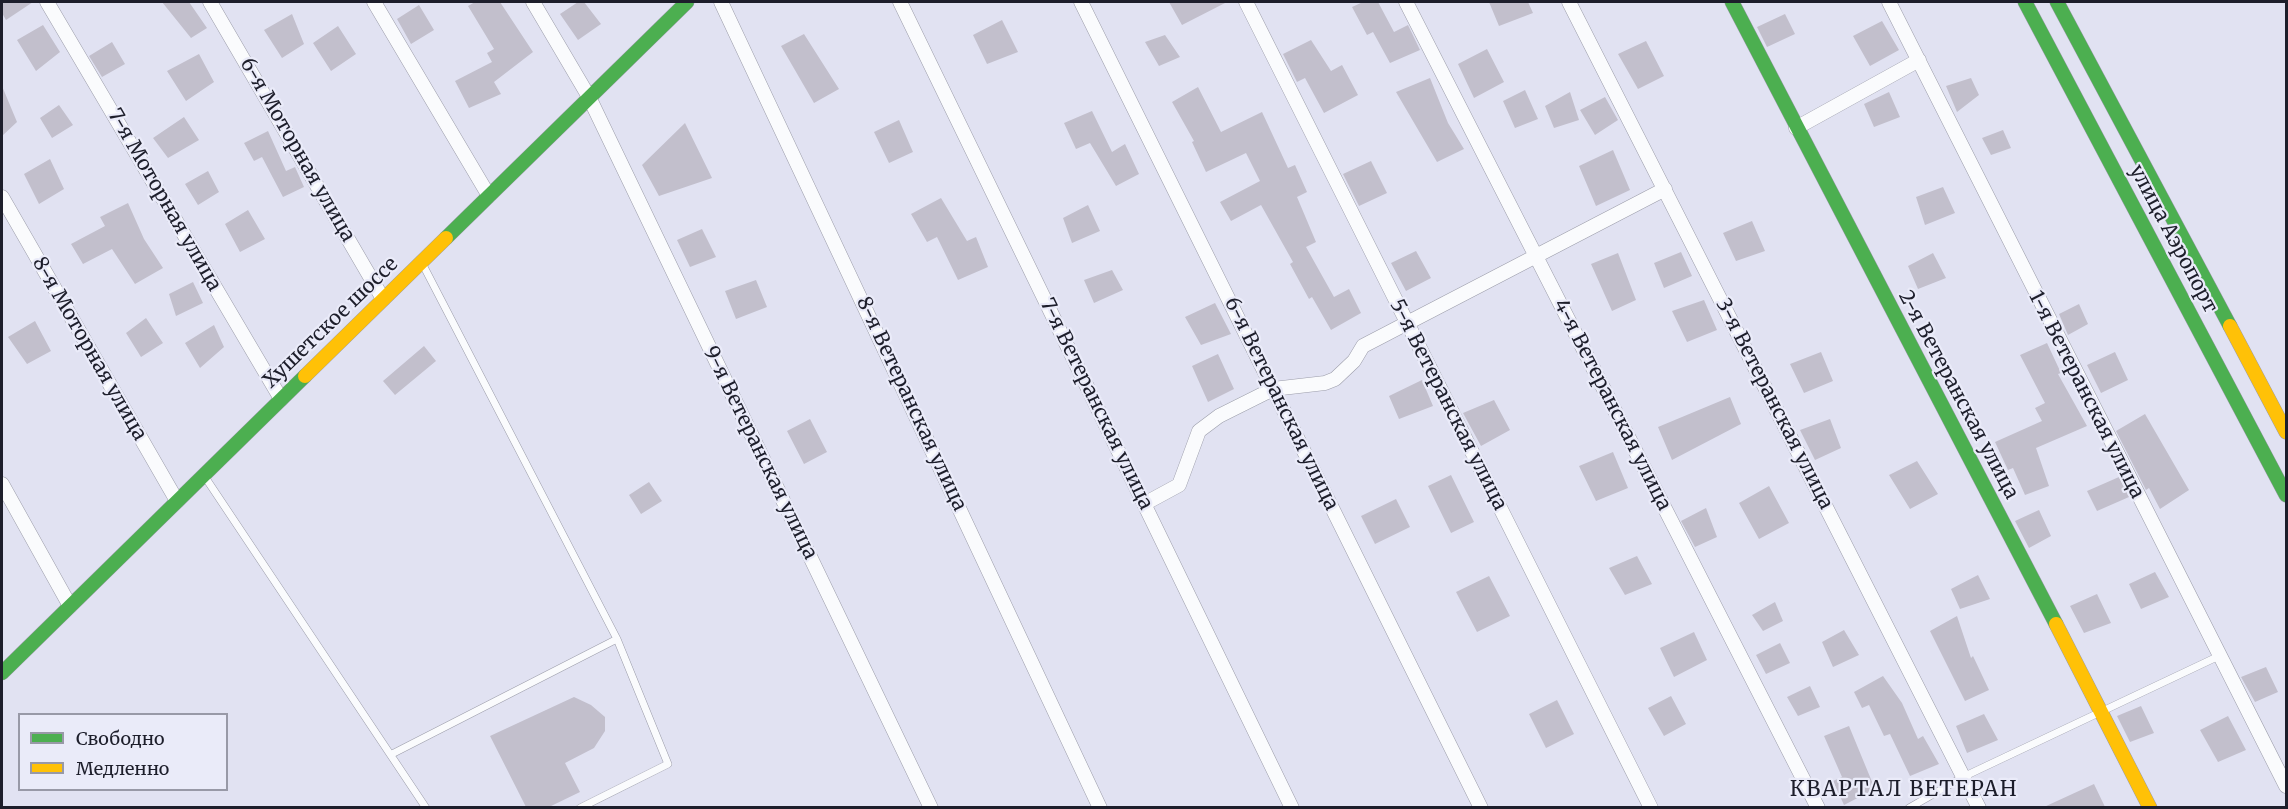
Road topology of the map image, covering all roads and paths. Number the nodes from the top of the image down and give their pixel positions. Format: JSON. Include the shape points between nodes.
{"nodes":[{"id":1,"x":47,"y":2,"type":"edge"},
{"id":2,"x":210,"y":2,"type":"edge"},
{"id":3,"x":374,"y":2,"type":"edge"},
{"id":4,"x":533,"y":2,"type":"edge"},
{"id":5,"x":686,"y":2,"type":"edge"},
{"id":6,"x":721,"y":2,"type":"edge"},
{"id":7,"x":900,"y":2,"type":"edge"},
{"id":8,"x":1081,"y":2,"type":"edge"},
{"id":9,"x":1246,"y":2,"type":"edge"},
{"id":10,"x":1406,"y":2,"type":"edge"},
{"id":11,"x":1569,"y":2,"type":"edge"},
{"id":12,"x":1732,"y":2,"type":"edge"},
{"id":13,"x":1889,"y":2,"type":"edge"},
{"id":14,"x":2025,"y":2,"type":"edge"},
{"id":15,"x":2057,"y":2,"type":"edge"},
{"id":16,"x":1919,"y":60,"type":"junction"},
{"id":17,"x":589,"y":98,"type":"junction"},
{"id":18,"x":1796,"y":128,"type":"junction"},
{"id":19,"x":1665,"y":189,"type":"junction"},
{"id":20,"x":489,"y":196,"type":"junction"},
{"id":21,"x":2,"y":197,"type":"edge"},
{"id":22,"x":1537,"y":257,"type":"junction"},
{"id":23,"x":421,"y":262,"type":"junction"},
{"id":24,"x":384,"y":299,"type":"junction"},
{"id":25,"x":1408,"y":325,"type":"junction"},
{"id":26,"x":1273,"y":389,"type":"junction"},
{"id":27,"x":281,"y":399,"type":"junction"},
{"id":28,"x":2286,"y":432,"type":"edge"},
{"id":29,"x":204,"y":475,"type":"junction"},
{"id":30,"x":2,"y":483,"type":"edge"},
{"id":31,"x":2286,"y":495,"type":"edge"},
{"id":32,"x":177,"y":501,"type":"junction"},
{"id":33,"x":1144,"y":504,"type":"junction"},
{"id":34,"x":70,"y":606,"type":"junction"},
{"id":35,"x":617,"y":639,"type":"junction"},
{"id":36,"x":2219,"y":657,"type":"junction"},
{"id":37,"x":2,"y":673,"type":"edge"},
{"id":38,"x":2102,"y":711,"type":"junction"},
{"id":39,"x":392,"y":754,"type":"junction"},
{"id":40,"x":1963,"y":777,"type":"junction"},
{"id":41,"x":2286,"y":786,"type":"edge"},
{"id":42,"x":426,"y":807,"type":"edge"},
{"id":43,"x":580,"y":807,"type":"edge"},
{"id":44,"x":931,"y":807,"type":"edge"},
{"id":45,"x":1101,"y":807,"type":"edge"},
{"id":46,"x":1292,"y":807,"type":"edge"},
{"id":47,"x":1480,"y":807,"type":"edge"},
{"id":48,"x":1651,"y":807,"type":"edge"},
{"id":49,"x":1818,"y":807,"type":"edge"},
{"id":50,"x":1909,"y":807,"type":"edge"},
{"id":51,"x":1979,"y":807,"type":"edge"},
{"id":52,"x":2150,"y":807,"type":"edge"}],
"edges":[{"from":1,"to":27,"type":"street","name":"7-я Моторная улица"},
{"from":2,"to":24,"type":"street","name":"6-я Моторная улица"},
{"from":3,"to":20,"type":"street"},
{"from":4,"to":17,"type":"street","name":"9-я Ветеранская улица"},
{"from":5,"to":17,"type":"main road","name":"Хушетское шоссе"},
{"from":6,"to":45,"type":"street","name":"8-я Ветеранская улица"},
{"from":7,"to":33,"type":"street","name":"7-я Ветеранская улица"},
{"from":8,"to":26,"type":"street","name":"6-я Ветеранская улица"},
{"from":9,"to":25,"type":"street","name":"5-я Ветеранская улица"},
{"from":10,"to":22,"type":"street","name":"4-я Ветеранская улица"},
{"from":11,"to":19,"type":"street","name":"3-я Ветеранская улица"},
{"from":12,"to":18,"type":"main road","name":"2-я Ветеранская улица"},
{"from":13,"to":16,"type":"street","name":"1-я Ветеранская улица"},
{"from":14,"to":31,"type":"main road","name":"улица Аэропорт"},
{"from":15,"to":28,"type":"main road","name":"улица Аэропорт"},
{"from":16,"to":18,"type":"street"},
{"from":16,"to":36,"type":"street","name":"1-я Ветеранская улица"},
{"from":17,"to":20,"type":"main road","name":"Хушетское шоссе"},
{"from":17,"to":44,"type":"street","name":"9-я Ветеранская улица"},
{"from":18,"to":38,"type":"main road","name":"2-я Ветеранская улица"},
{"from":19,"to":22,"type":"street"},
{"from":19,"to":40,"type":"street","name":"3-я Ветеранская улица"},
{"from":20,"to":23,"type":"main road","name":"Хушетское шоссе"},
{"from":21,"to":32,"type":"street","name":"8-я Моторная улица"},
{"from":22,"to":25,"type":"street"},
{"from":22,"to":49,"type":"street","name":"4-я Ветеранская улица"},
{"from":23,"to":24,"type":"main road","name":"Хушетское шоссе"},
{"from":23,"to":35,"type":"lane"},
{"from":24,"to":27,"type":"main road","name":"Хушетское шоссе"},
{"from":25,"to":26,"type":"street","via":[[1363,346],[1335,380]]},
{"from":25,"to":48,"type":"street","name":"5-я Ветеранская улица"},
{"from":26,"to":33,"type":"street","via":[[1208,423],[1192,444],[1179,485]]},
{"from":26,"to":47,"type":"street","name":"6-я Ветеранская улица"},
{"from":27,"to":29,"type":"main road","name":"Хушетское шоссе"},
{"from":29,"to":32,"type":"main road","name":"Хушетское шоссе"},
{"from":29,"to":39,"type":"lane"},
{"from":30,"to":34,"type":"street"},
{"from":32,"to":34,"type":"main road","name":"Хушетское шоссе"},
{"from":33,"to":46,"type":"street","name":"7-я Ветеранская улица"},
{"from":34,"to":37,"type":"main road","name":"Хушетское шоссе"},
{"from":35,"to":39,"type":"lane"},
{"from":35,"to":43,"type":"lane","via":[[668,764]]},
{"from":36,"to":38,"type":"lane"},
{"from":36,"to":41,"type":"street","name":"1-я Ветеранская улица"},
{"from":38,"to":40,"type":"lane"},
{"from":38,"to":52,"type":"main road","name":"2-я Ветеранская улица"},
{"from":39,"to":42,"type":"lane"},
{"from":40,"to":50,"type":"lane"},
{"from":40,"to":51,"type":"street","name":"3-я Ветеранская улица"}]}
